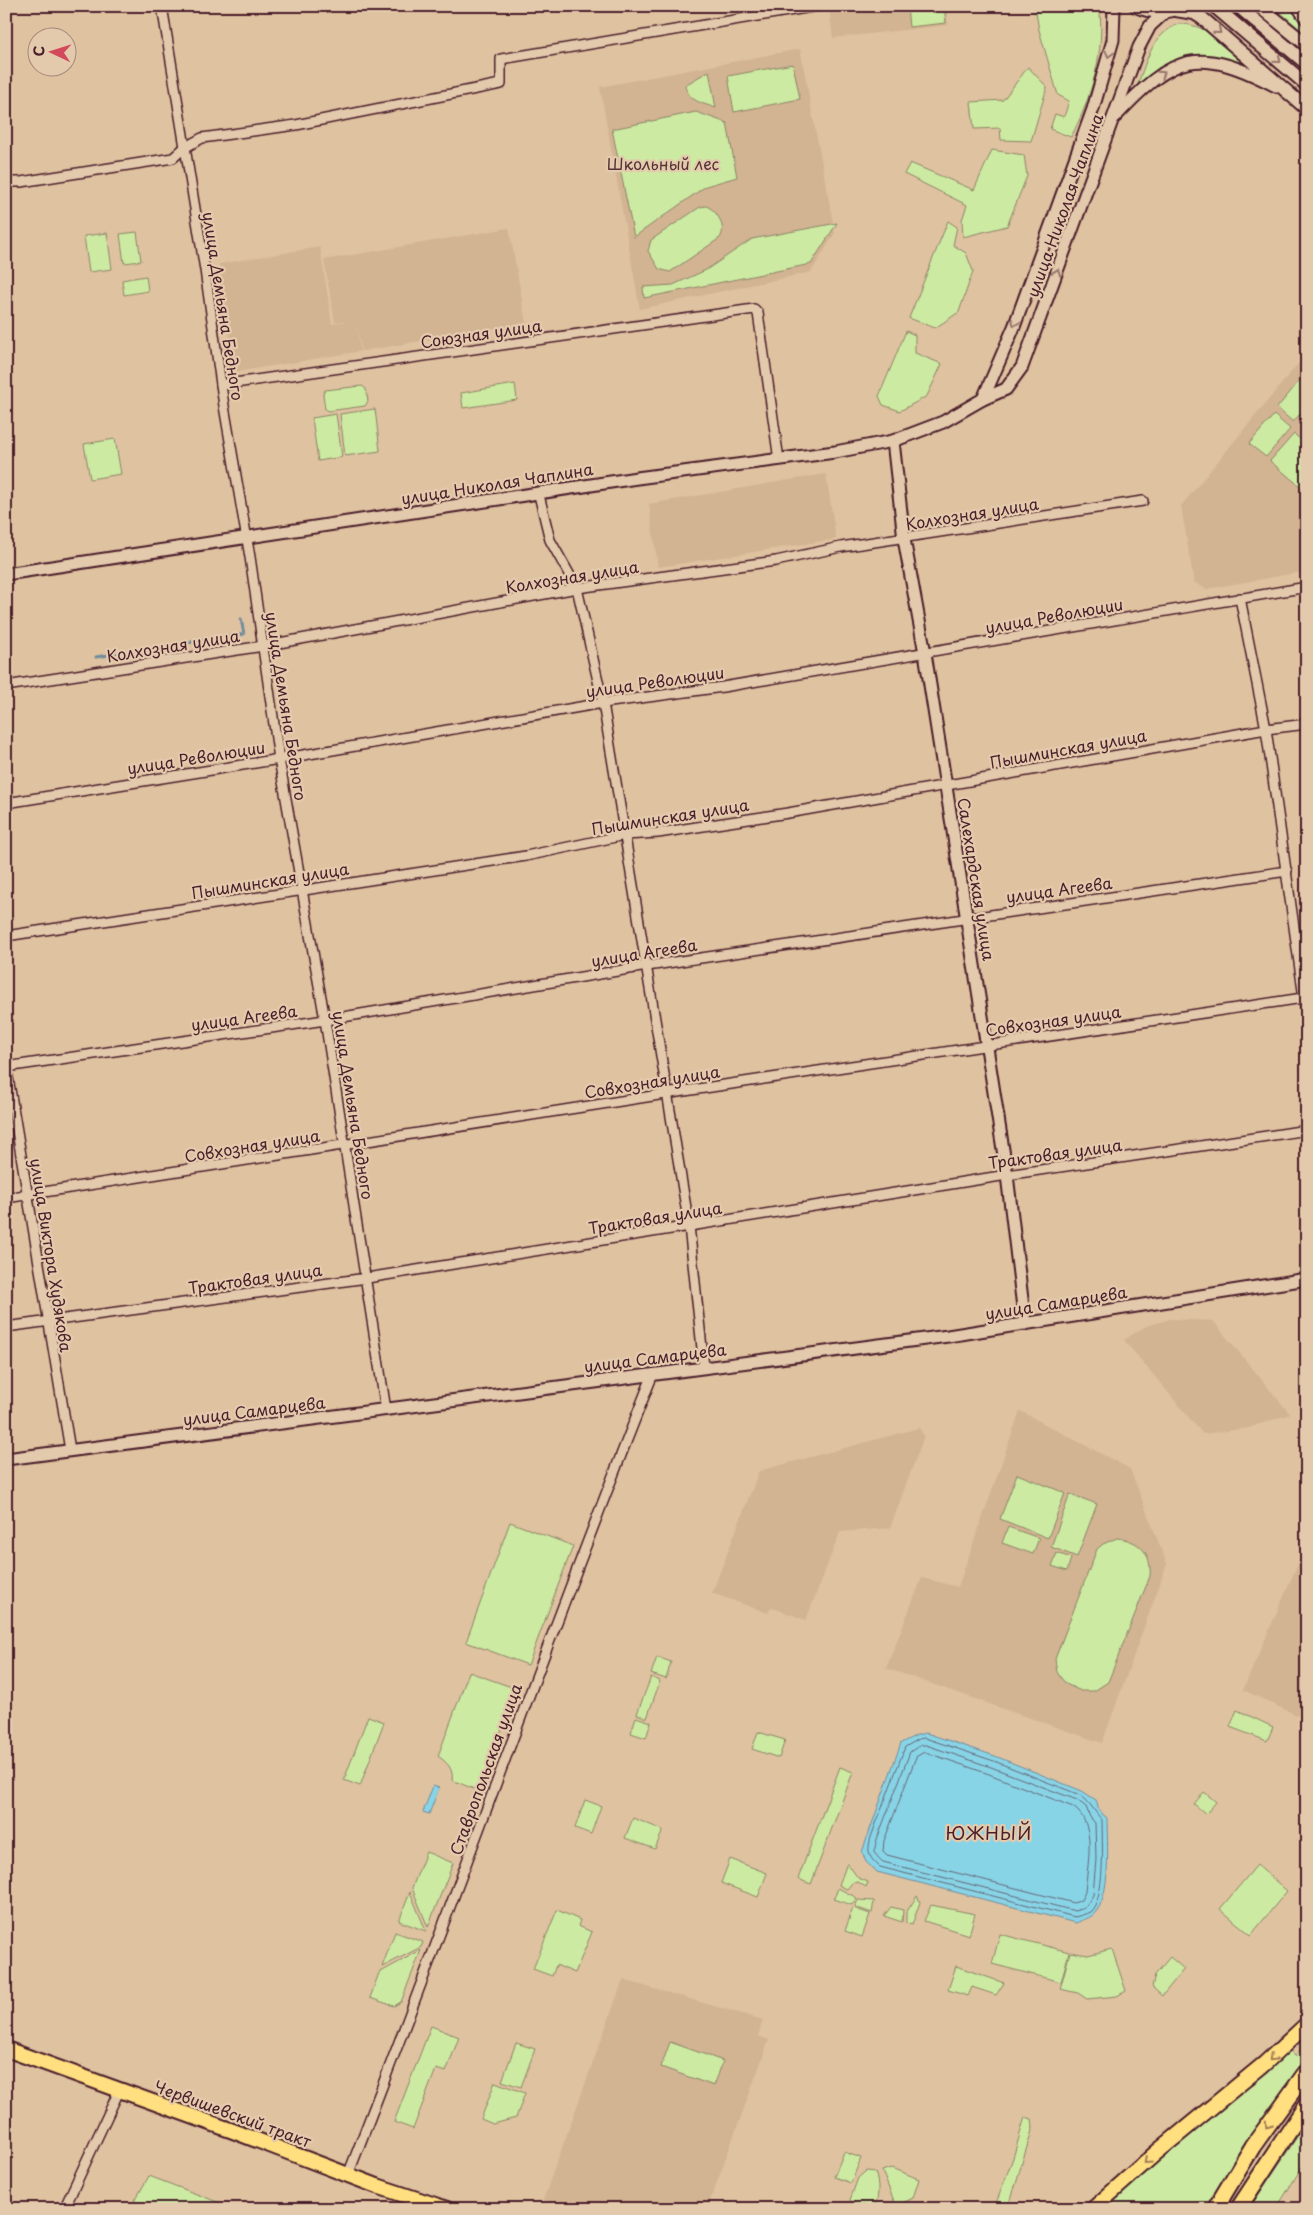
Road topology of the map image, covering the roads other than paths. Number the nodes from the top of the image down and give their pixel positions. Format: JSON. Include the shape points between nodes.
{"nodes":[{"id":1,"x":162,"y":6,"type":"edge"},
{"id":2,"x":818,"y":6,"type":"edge"},
{"id":3,"x":1114,"y":6,"type":"edge"},
{"id":4,"x":1136,"y":6,"type":"edge"},
{"id":5,"x":1214,"y":6,"type":"edge"},
{"id":6,"x":1238,"y":6,"type":"edge"},
{"id":7,"x":1259,"y":6,"type":"edge"},
{"id":8,"x":1298,"y":6,"type":"edge"},
{"id":9,"x":1175,"y":9,"type":"edge"},
{"id":10,"x":1307,"y":19,"type":"edge"},
{"id":11,"x":1307,"y":45,"type":"edge"},
{"id":12,"x":1307,"y":64,"type":"edge"},
{"id":13,"x":1307,"y":84,"type":"edge"},
{"id":14,"x":1285,"y":91,"type":"junction"},
{"id":15,"x":1307,"y":109,"type":"edge"},
{"id":16,"x":1113,"y":119,"type":"junction"},
{"id":17,"x":184,"y":148,"type":"junction"},
{"id":18,"x":6,"y":182,"type":"edge"},
{"id":19,"x":221,"y":385,"type":"junction"},
{"id":20,"x":983,"y":399,"type":"junction"},
{"id":21,"x":893,"y":441,"type":"junction"},
{"id":22,"x":779,"y":460,"type":"junction"},
{"id":23,"x":539,"y":495,"type":"junction"},
{"id":24,"x":1143,"y":501,"type":"dead end"},
{"id":25,"x":247,"y":537,"type":"junction"},
{"id":26,"x":904,"y":539,"type":"junction"},
{"id":27,"x":6,"y":574,"type":"edge"},
{"id":28,"x":1307,"y":587,"type":"edge"},
{"id":29,"x":577,"y":588,"type":"junction"},
{"id":30,"x":1240,"y":598,"type":"junction"},
{"id":31,"x":263,"y":646,"type":"junction"},
{"id":32,"x":924,"y":652,"type":"junction"},
{"id":33,"x":6,"y":686,"type":"edge"},
{"id":34,"x":603,"y":703,"type":"junction"},
{"id":35,"x":1307,"y":724,"type":"edge"},
{"id":36,"x":1266,"y":729,"type":"junction"},
{"id":37,"x":279,"y":759,"type":"junction"},
{"id":38,"x":946,"y":785,"type":"junction"},
{"id":39,"x":6,"y":803,"type":"edge"},
{"id":40,"x":625,"y":835,"type":"junction"},
{"id":41,"x":1287,"y":871,"type":"junction"},
{"id":42,"x":302,"y":890,"type":"junction"},
{"id":43,"x":967,"y":918,"type":"junction"},
{"id":44,"x":6,"y":936,"type":"edge"},
{"id":45,"x":647,"y":966,"type":"junction"},
{"id":46,"x":1303,"y":998,"type":"junction"},
{"id":47,"x":1307,"y":1019,"type":"edge"},
{"id":48,"x":325,"y":1020,"type":"junction"},
{"id":49,"x":986,"y":1045,"type":"junction"},
{"id":50,"x":6,"y":1066,"type":"edge"},
{"id":51,"x":668,"y":1094,"type":"junction"},
{"id":52,"x":1307,"y":1130,"type":"edge"},
{"id":53,"x":345,"y":1146,"type":"junction"},
{"id":54,"x":1007,"y":1175,"type":"junction"},
{"id":55,"x":27,"y":1195,"type":"junction"},
{"id":56,"x":6,"y":1198,"type":"edge"},
{"id":57,"x":688,"y":1226,"type":"junction"},
{"id":58,"x":367,"y":1278,"type":"junction"},
{"id":59,"x":1307,"y":1278,"type":"edge"},
{"id":60,"x":47,"y":1321,"type":"junction"},
{"id":61,"x":1025,"y":1324,"type":"junction"},
{"id":62,"x":6,"y":1327,"type":"edge"},
{"id":63,"x":704,"y":1368,"type":"junction"},
{"id":64,"x":652,"y":1374,"type":"junction"},
{"id":65,"x":386,"y":1410,"type":"junction"},
{"id":66,"x":70,"y":1450,"type":"junction"},
{"id":67,"x":6,"y":1459,"type":"edge"},
{"id":68,"x":1307,"y":2024,"type":"edge"},
{"id":69,"x":6,"y":2049,"type":"edge"},
{"id":70,"x":1307,"y":2071,"type":"edge"},
{"id":71,"x":119,"y":2091,"type":"junction"},
{"id":72,"x":1307,"y":2104,"type":"edge"},
{"id":73,"x":348,"y":2175,"type":"junction"},
{"id":74,"x":64,"y":2209,"type":"edge"},
{"id":75,"x":448,"y":2209,"type":"edge"},
{"id":76,"x":1093,"y":2209,"type":"edge"},
{"id":77,"x":1215,"y":2209,"type":"edge"},
{"id":78,"x":1238,"y":2209,"type":"edge"}],
"edges":[{"from":1,"to":17,"type":"street","name":"улица Демьяна Бедного"},
{"from":2,"to":17,"type":"street","via":[[501,59],[501,84],[296,125],[202,138]]},
{"from":3,"to":20,"type":"street","name":"улица Николая Чаплина","one_way":true,"via":[[1113,40],[1093,109],[1014,327]]},
{"from":4,"to":9,"type":"main road","via":[[1152,11]]},
{"from":5,"to":13,"type":"main road","one_way":true},
{"from":6,"to":12,"type":"main road"},
{"from":7,"to":11,"type":"main road"},
{"from":8,"to":10,"type":"main road"},
{"from":9,"to":14,"type":"main road","one_way":true,"via":[[1202,18]]},
{"from":9,"to":16,"type":"street","name":"улица Николая Чаплина","via":[[1150,26]]},
{"from":14,"to":15,"type":"main road"},
{"from":16,"to":14,"type":"street","one_way":true,"via":[[1160,74],[1177,65],[1196,61],[1239,67]]},
{"from":20,"to":16,"type":"street","name":"улица Николая Чаплина","one_way":true,"via":[[1006,390],[1022,367]]},
{"from":17,"to":18,"type":"street","via":[[173,158]]},
{"from":17,"to":19,"type":"street","name":"улица Демьяна Бедного"},
{"from":19,"to":22,"type":"street","name":"Союзная улица","via":[[754,309],[758,312]]},
{"from":19,"to":25,"type":"street","name":"улица Демьяна Бедного"},
{"from":20,"to":21,"type":"street","name":"улица Николая Чаплина","via":[[943,422]]},
{"from":21,"to":22,"type":"street","name":"улица Николая Чаплина"},
{"from":21,"to":26,"type":"street","name":"Салехардская улица"},
{"from":22,"to":23,"type":"street","name":"улица Николая Чаплина"},
{"from":23,"to":25,"type":"street","name":"улица Николая Чаплина"},
{"from":23,"to":29,"type":"street","via":[[550,540]]},
{"from":24,"to":26,"type":"street","name":"Колхозная улица"},
{"from":25,"to":27,"type":"street","name":"улица Николая Чаплина"},
{"from":25,"to":31,"type":"street","name":"улица Демьяна Бедного"},
{"from":26,"to":29,"type":"street","name":"Колхозная улица","via":[[841,547],[776,561]]},
{"from":26,"to":32,"type":"street","name":"Салехардская улица"},
{"from":28,"to":30,"type":"street","name":"улица Революции"},
{"from":29,"to":31,"type":"street","name":"Колхозная улица"},
{"from":29,"to":34,"type":"street"},
{"from":30,"to":32,"type":"street","name":"улица Революции"},
{"from":30,"to":36,"type":"street"},
{"from":31,"to":33,"type":"street","name":"Колхозная улица"},
{"from":31,"to":37,"type":"street","name":"улица Демьяна Бедного"},
{"from":32,"to":34,"type":"street","name":"улица Революции","via":[[723,687]]},
{"from":32,"to":38,"type":"street","name":"Салехардская улица"},
{"from":34,"to":37,"type":"street","name":"улица Революции"},
{"from":34,"to":40,"type":"street"},
{"from":35,"to":36,"type":"street","name":"Пышминская улица"},
{"from":36,"to":38,"type":"street","name":"Пышминская улица"},
{"from":36,"to":41,"type":"street"},
{"from":37,"to":39,"type":"street","name":"улица Революции"},
{"from":37,"to":42,"type":"street","name":"улица Демьяна Бедного"},
{"from":38,"to":40,"type":"street","name":"Пышминская улица","via":[[658,833]]},
{"from":38,"to":43,"type":"street","name":"Салехардская улица"},
{"from":40,"to":42,"type":"street","name":"Пышминская улица","via":[[526,856]]},
{"from":40,"to":45,"type":"street"},
{"from":41,"to":43,"type":"street","name":"улица Агеева"},
{"from":41,"to":46,"type":"street"},
{"from":42,"to":44,"type":"street","name":"Пышминская улица"},
{"from":42,"to":48,"type":"street","name":"улица Демьяна Бедного"},
{"from":43,"to":45,"type":"street","name":"улица Агеева"},
{"from":43,"to":49,"type":"street","name":"Салехардская улица"},
{"from":45,"to":48,"type":"street","name":"улица Агеева"},
{"from":45,"to":51,"type":"street"},
{"from":46,"to":47,"type":"street"},
{"from":46,"to":49,"type":"street","name":"Совхозная улица"},
{"from":48,"to":50,"type":"street","name":"улица Агеева"},
{"from":48,"to":53,"type":"street","name":"улица Демьяна Бедного"},
{"from":49,"to":51,"type":"street","name":"Совхозная улица"},
{"from":49,"to":54,"type":"street","name":"Салехардская улица"},
{"from":50,"to":55,"type":"street","name":"улица Виктора Худякова"},
{"from":51,"to":53,"type":"street","name":"Совхозная улица"},
{"from":51,"to":57,"type":"street"},
{"from":52,"to":54,"type":"street","name":"Трактовая улица"},
{"from":53,"to":55,"type":"street","name":"Совхозная улица"},
{"from":53,"to":58,"type":"street","name":"улица Демьяна Бедного"},
{"from":54,"to":57,"type":"street","name":"Трактовая улица"},
{"from":54,"to":61,"type":"street","name":"Салехардская улица"},
{"from":55,"to":56,"type":"street","name":"Совхозная улица"},
{"from":55,"to":60,"type":"street","name":"улица Виктора Худякова"},
{"from":57,"to":58,"type":"street","name":"Трактовая улица"},
{"from":57,"to":63,"type":"street"},
{"from":58,"to":60,"type":"street","name":"Трактовая улица"},
{"from":58,"to":65,"type":"street","name":"улица Демьяна Бедного"},
{"from":59,"to":61,"type":"street","name":"улица Самарцева"},
{"from":60,"to":62,"type":"street","name":"Трактовая улица"},
{"from":60,"to":66,"type":"street","name":"улица Виктора Худякова"},
{"from":61,"to":63,"type":"street","name":"улица Самарцева"},
{"from":63,"to":64,"type":"street","name":"улица Самарцева"},
{"from":64,"to":65,"type":"street","name":"улица Самарцева"},
{"from":64,"to":73,"type":"street","name":"Ставропольская улица","via":[[544,1650],[412,2011]]},
{"from":65,"to":66,"type":"street","name":"улица Самарцева"},
{"from":66,"to":67,"type":"street","name":"улица Самарцева"},
{"from":68,"to":76,"type":"main road","one_way":true},
{"from":69,"to":71,"type":"main road","name":"Червишевский тракт"},
{"from":70,"to":77,"type":"highway","one_way":true},
{"from":71,"to":73,"type":"main road","name":"Червишевский тракт","via":[[233,2130]]},
{"from":71,"to":74,"type":"street"},
{"from":72,"to":78,"type":"highway"},
{"from":73,"to":75,"type":"main road","name":"Червишевский тракт"}]}
